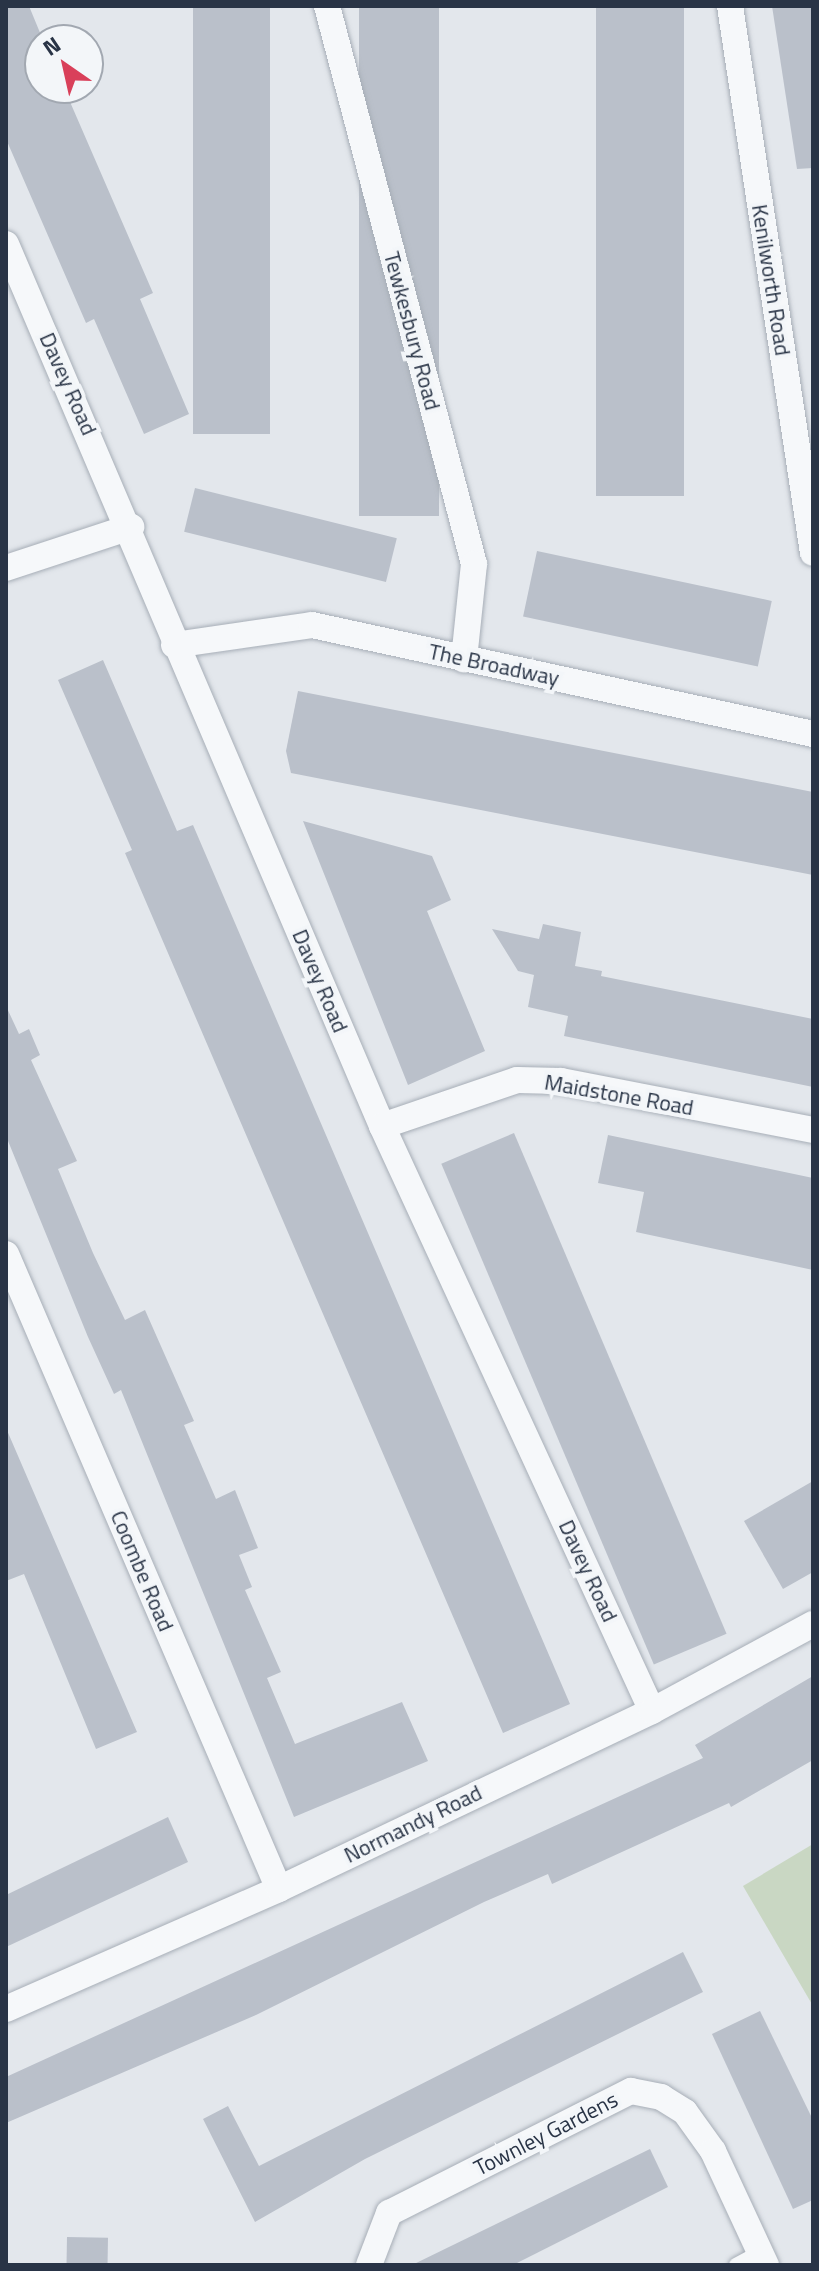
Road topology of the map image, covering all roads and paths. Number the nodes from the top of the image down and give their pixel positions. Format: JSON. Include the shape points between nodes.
{"nodes":[{"id":1,"x":327,"y":6,"type":"edge"},
{"id":2,"x":730,"y":6,"type":"edge"},
{"id":3,"x":6,"y":244,"type":"edge"},
{"id":4,"x":131,"y":527,"type":"junction"},
{"id":5,"x":813,"y":553,"type":"edge"},
{"id":6,"x":6,"y":568,"type":"edge"},
{"id":7,"x":174,"y":645,"type":"junction"},
{"id":8,"x":464,"y":659,"type":"junction"},
{"id":9,"x":813,"y":734,"type":"edge"},
{"id":10,"x":382,"y":1126,"type":"junction"},
{"id":11,"x":813,"y":1130,"type":"edge"},
{"id":12,"x":6,"y":1254,"type":"edge"},
{"id":13,"x":813,"y":1624,"type":"edge"},
{"id":14,"x":652,"y":1711,"type":"junction"},
{"id":15,"x":279,"y":1889,"type":"junction"},
{"id":16,"x":6,"y":2009,"type":"edge"},
{"id":17,"x":763,"y":2259,"type":"edge"},
{"id":18,"x":369,"y":2265,"type":"edge"},
{"id":19,"x":736,"y":2265,"type":"edge"}],
"edges":[{"from":1,"to":8,"type":"street","name":"Tewkesbury Road","via":[[474,564]]},
{"from":2,"to":5,"type":"street","name":"Kenilworth Road"},
{"from":3,"to":4,"type":"street","name":"Davey Road"},
{"from":4,"to":6,"type":"street"},
{"from":4,"to":7,"type":"street","name":"Davey Road"},
{"from":7,"to":8,"type":"street","name":"The Broadway","via":[[312,625]]},
{"from":7,"to":10,"type":"street","name":"Davey Road"},
{"from":8,"to":9,"type":"street","name":"The Broadway"},
{"from":10,"to":11,"type":"street","name":"Maidstone Road","via":[[517,1080],[561,1081]]},
{"from":10,"to":14,"type":"street","name":"Davey Road"},
{"from":12,"to":15,"type":"street","name":"Coombe Road"},
{"from":13,"to":14,"type":"street","name":"Normandy Road"},
{"from":14,"to":15,"type":"street","name":"Normandy Road"},
{"from":15,"to":16,"type":"street","name":"Normandy Road"},
{"from":17,"to":18,"type":"street","name":"Townley Gardens","via":[[713,2151],[685,2112],[661,2097],[631,2091],[389,2213]]},
{"from":17,"to":19,"type":"lane"}]}
